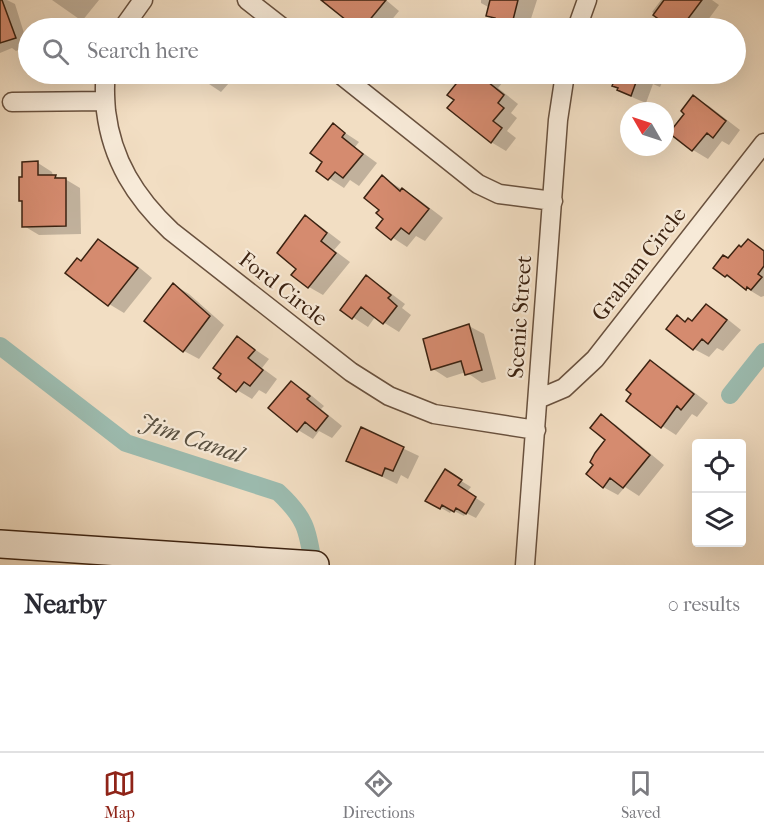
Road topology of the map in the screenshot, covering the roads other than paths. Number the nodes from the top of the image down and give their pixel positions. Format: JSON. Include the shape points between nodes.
{"nodes":[{"id":1,"x":143,"y":0,"type":"edge"},
{"id":2,"x":247,"y":0,"type":"edge"},
{"id":3,"x":587,"y":0,"type":"edge"},
{"id":4,"x":130,"y":18,"type":"edge"},
{"id":5,"x":270,"y":18,"type":"edge"},
{"id":6,"x":581,"y":18,"type":"edge"},
{"id":7,"x":106,"y":84,"type":"edge"},
{"id":8,"x":353,"y":84,"type":"edge"},
{"id":9,"x":563,"y":84,"type":"edge"},
{"id":10,"x":105,"y":101,"type":"junction"},
{"id":11,"x":12,"y":102,"type":"dead end"},
{"id":12,"x":764,"y":143,"type":"edge"},
{"id":13,"x":553,"y":201,"type":"junction"},
{"id":14,"x":538,"y":399,"type":"junction"},
{"id":15,"x":536,"y":430,"type":"junction"},
{"id":16,"x":0,"y":544,"type":"edge"},
{"id":17,"x":105,"y":558,"type":"edge"},
{"id":18,"x":302,"y":564,"type":"edge"},
{"id":19,"x":525,"y":565,"type":"edge"}],
"edges":[{"from":1,"to":4,"type":"street"},
{"from":2,"to":5,"type":"street"},
{"from":3,"to":6,"type":"street"},
{"from":7,"to":10,"type":"street","name":"Ford Circle"},
{"from":8,"to":13,"type":"street","via":[[478,184],[499,194]]},
{"from":9,"to":13,"type":"street","name":"Scenic Street"},
{"from":10,"to":11,"type":"street"},
{"from":10,"to":15,"type":"street","name":"Ford Circle","via":[[108,128],[123,171],[152,213],[351,372],[389,396],[434,414]]},
{"from":12,"to":14,"type":"street","name":"Graham Circle","via":[[595,358],[564,388]]},
{"from":13,"to":14,"type":"street","name":"Scenic Street"},
{"from":14,"to":15,"type":"street","name":"Scenic Street"},
{"from":15,"to":19,"type":"street","name":"Scenic Street"},
{"from":16,"to":17,"type":"street"},
{"from":17,"to":18,"type":"street"}]}
